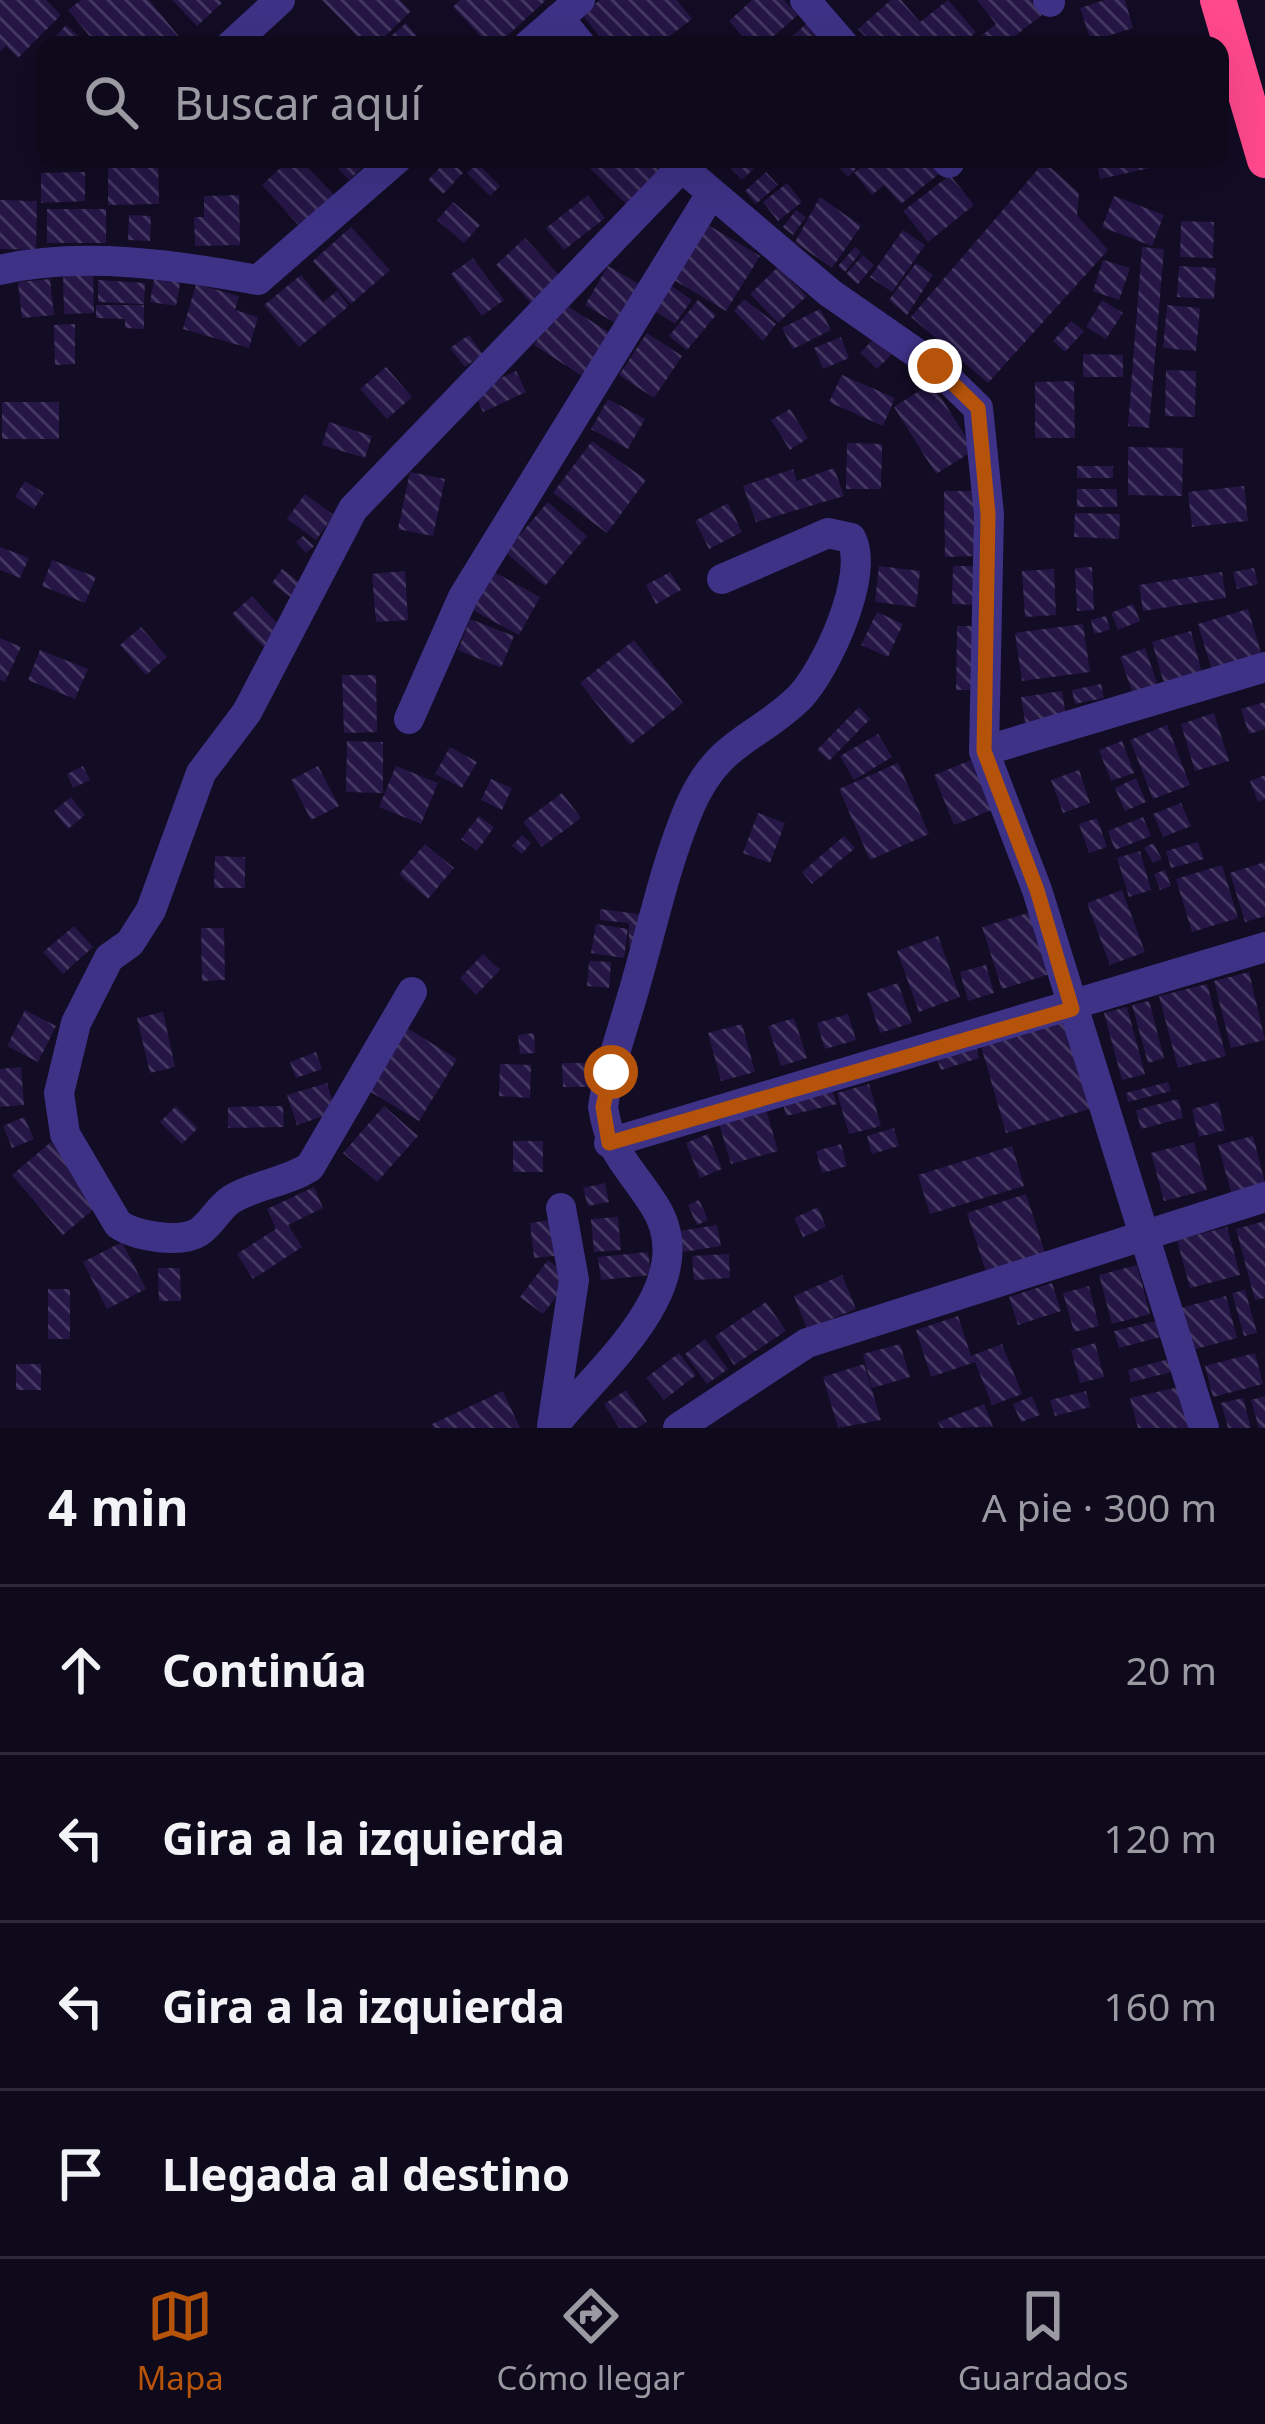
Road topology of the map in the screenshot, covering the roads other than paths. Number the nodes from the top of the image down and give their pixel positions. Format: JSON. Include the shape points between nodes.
{"nodes":[{"id":1,"x":280,"y":0,"type":"edge"},
{"id":2,"x":805,"y":0,"type":"edge"},
{"id":3,"x":1219,"y":0,"type":"edge"},
{"id":4,"x":570,"y":9,"type":"edge"},
{"id":5,"x":240,"y":36,"type":"edge"},
{"id":6,"x":538,"y":36,"type":"edge"},
{"id":7,"x":836,"y":36,"type":"edge"},
{"id":8,"x":1265,"y":160,"type":"edge"},
{"id":9,"x":387,"y":168,"type":"edge"},
{"id":10,"x":672,"y":168,"type":"edge"},
{"id":11,"x":681,"y":168,"type":"edge"},
{"id":12,"x":711,"y":194,"type":"junction"},
{"id":13,"x":0,"y":270,"type":"edge"},
{"id":14,"x":722,"y":579,"type":"dead end"},
{"id":15,"x":1265,"y":667,"type":"edge"},
{"id":16,"x":409,"y":719,"type":"dead end"},
{"id":17,"x":984,"y":751,"type":"junction"},
{"id":18,"x":1265,"y":947,"type":"edge"},
{"id":19,"x":412,"y":992,"type":"dead end"},
{"id":20,"x":1072,"y":1009,"type":"junction"},
{"id":21,"x":609,"y":1143,"type":"junction"},
{"id":22,"x":1265,"y":1197,"type":"edge"},
{"id":23,"x":560,"y":1208,"type":"dead end"},
{"id":24,"x":1142,"y":1237,"type":"junction"},
{"id":25,"x":552,"y":1427,"type":"edge"},
{"id":26,"x":678,"y":1428,"type":"edge"},
{"id":27,"x":1204,"y":1428,"type":"edge"}],
"edges":[{"from":1,"to":5,"type":"street"},
{"from":2,"to":7,"type":"street"},
{"from":3,"to":8,"type":"highway"},
{"from":4,"to":6,"type":"street"},
{"from":9,"to":13,"type":"street","via":[[258,280],[107,263]]},
{"from":10,"to":19,"type":"street","via":[[353,509],[247,712],[201,772],[151,910],[109,958],[76,1023],[58,1093],[65,1134],[128,1232],[198,1233],[229,1200],[310,1167]]},
{"from":11,"to":12,"type":"street"},
{"from":12,"to":16,"type":"street","via":[[463,597]]},
{"from":12,"to":17,"type":"street","via":[[978,408],[988,514]]},
{"from":14,"to":21,"type":"street","via":[[828,533],[851,538],[859,553],[842,620],[799,697],[728,747],[692,803],[605,1089]]},
{"from":15,"to":17,"type":"street"},
{"from":17,"to":20,"type":"street"},
{"from":18,"to":20,"type":"street"},
{"from":20,"to":21,"type":"street"},
{"from":20,"to":24,"type":"street"},
{"from":21,"to":25,"type":"street","via":[[664,1225],[666,1267],[595,1383]]},
{"from":22,"to":24,"type":"street"},
{"from":23,"to":25,"type":"street","via":[[574,1280]]},
{"from":24,"to":26,"type":"street","via":[[808,1343]]},
{"from":24,"to":27,"type":"street"}]}
